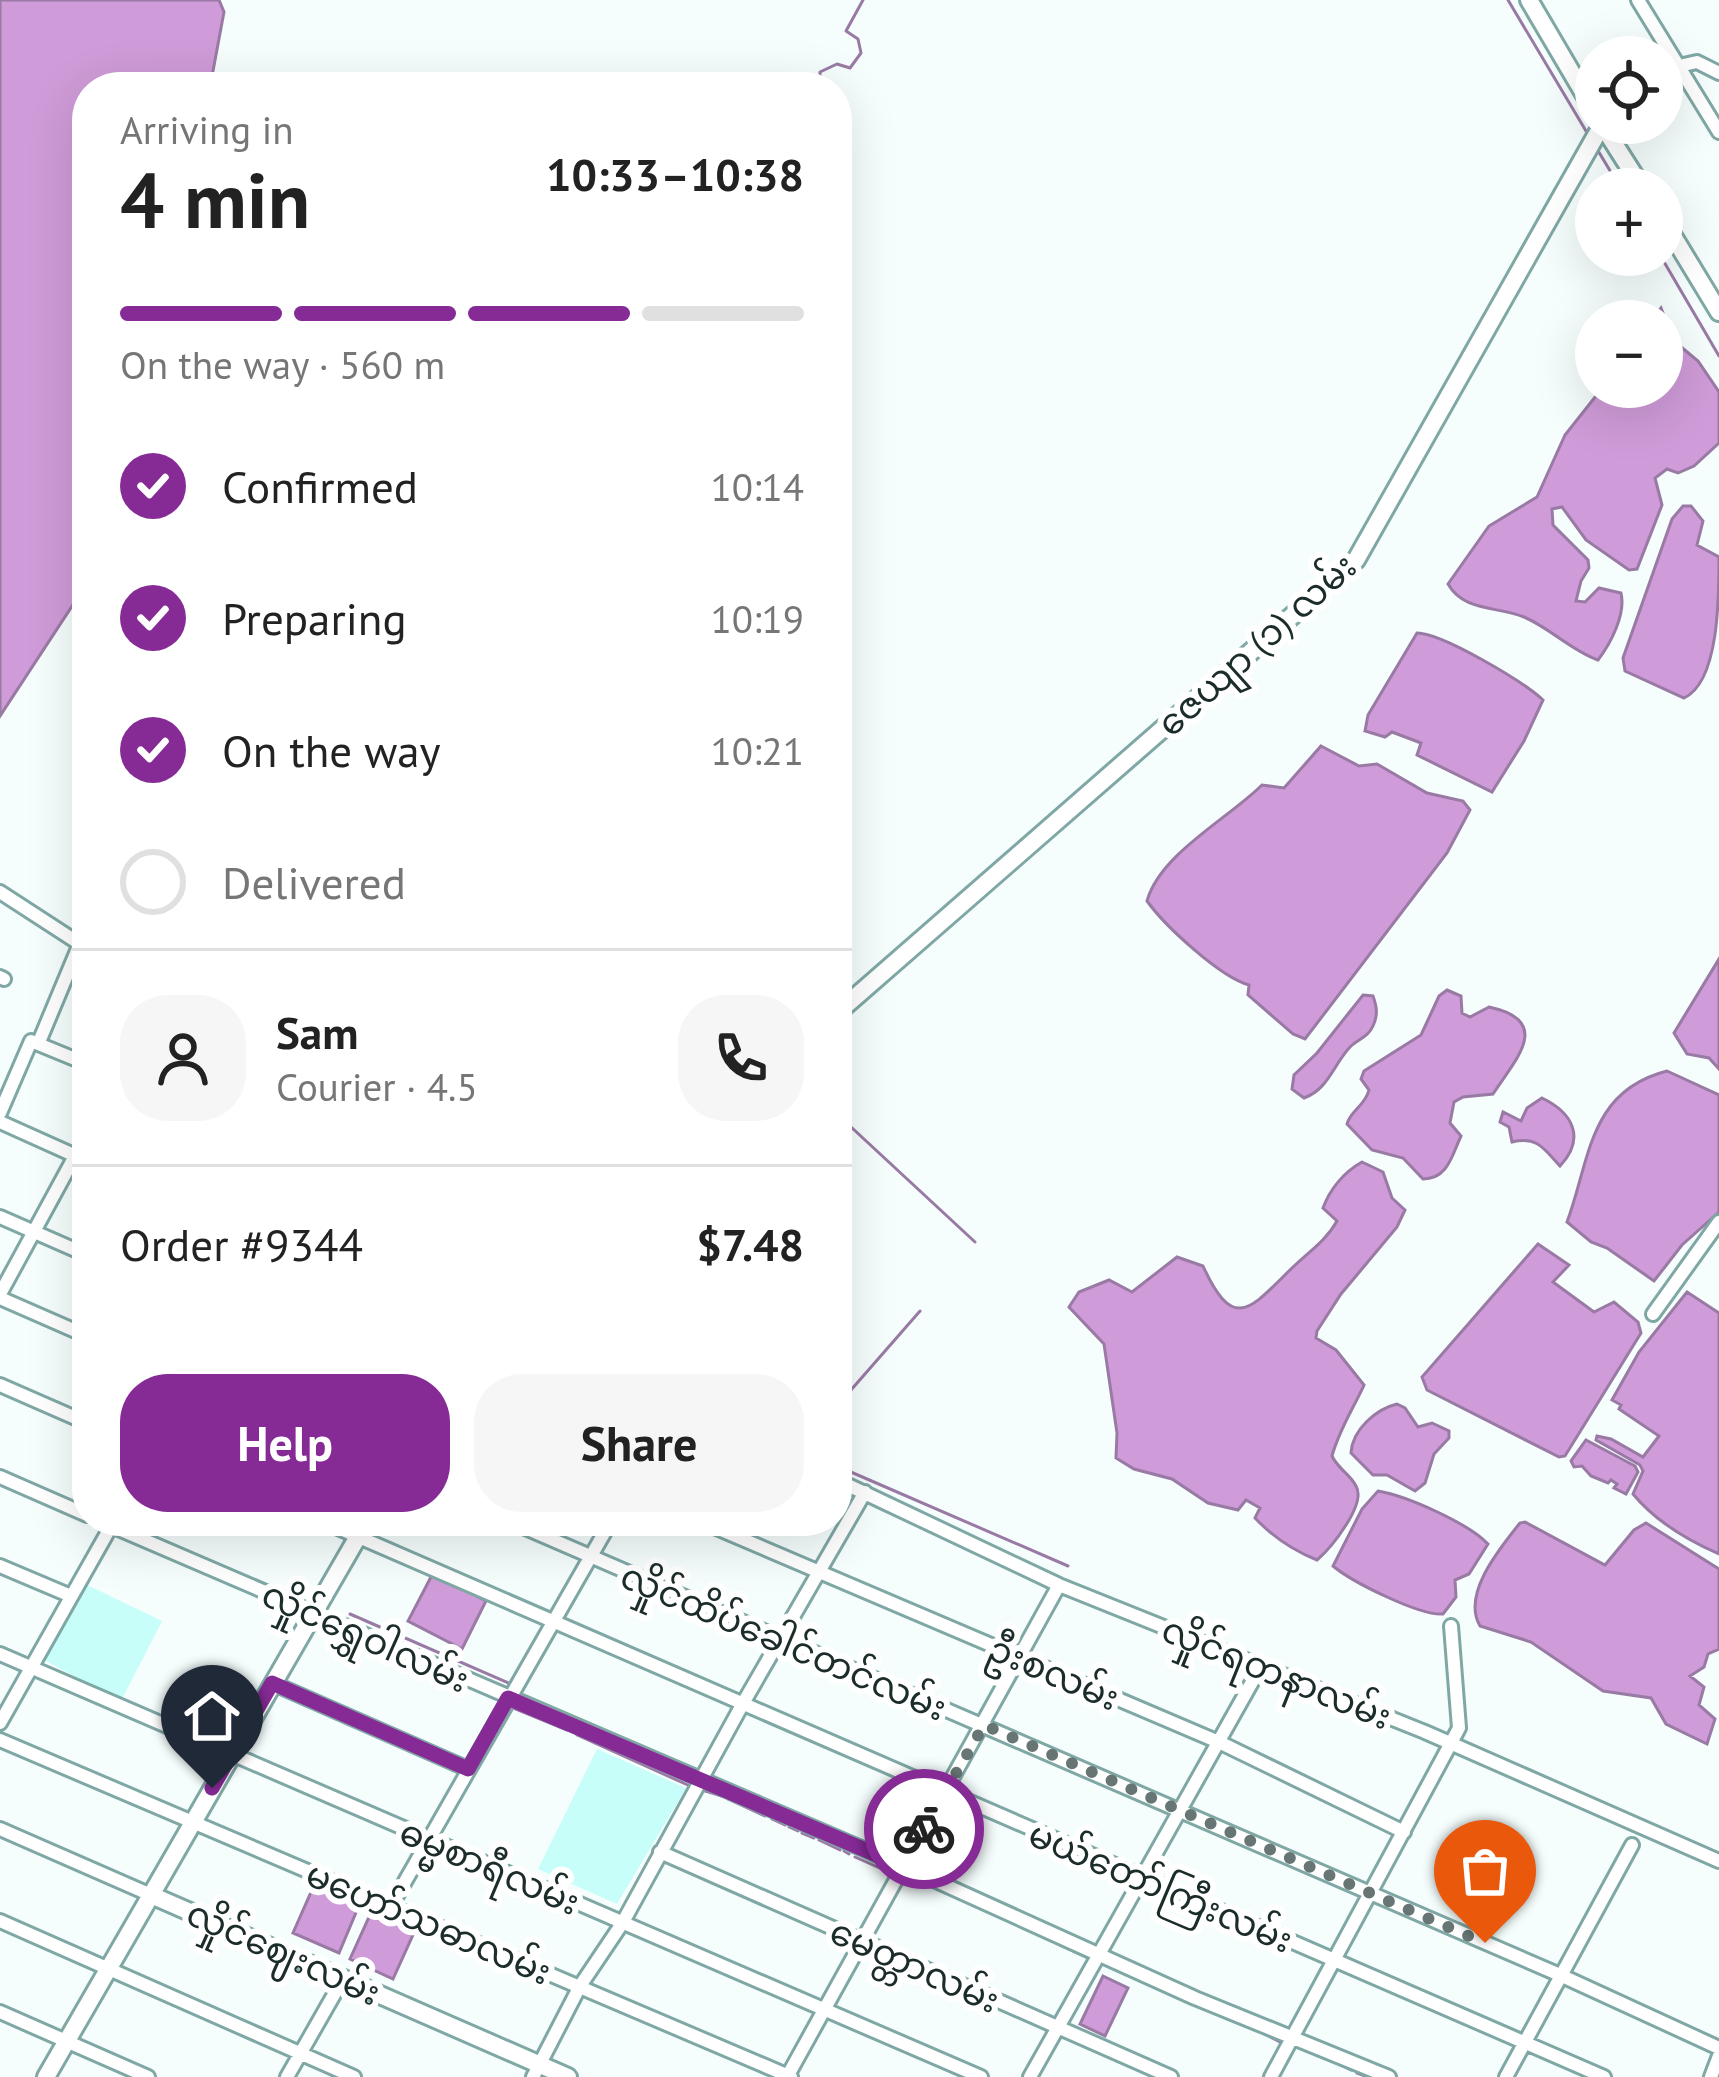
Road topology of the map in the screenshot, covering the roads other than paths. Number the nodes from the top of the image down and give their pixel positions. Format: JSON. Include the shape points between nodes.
{"nodes":[{"id":1,"x":1529,"y":0,"type":"edge"},
{"id":2,"x":1638,"y":0,"type":"edge"},
{"id":3,"x":1660,"y":36,"type":"edge"},
{"id":4,"x":1683,"y":65,"type":"edge"},
{"id":5,"x":1683,"y":73,"type":"edge"},
{"id":6,"x":1719,"y":73,"type":"edge"},
{"id":7,"x":1575,"y":78,"type":"edge"},
{"id":8,"x":1719,"y":132,"type":"edge"},
{"id":9,"x":1591,"y":144,"type":"edge"},
{"id":10,"x":1683,"y":253,"type":"edge"},
{"id":11,"x":1719,"y":312,"type":"edge"},
{"id":12,"x":0,"y":892,"type":"edge"},
{"id":13,"x":72,"y":939,"type":"edge"},
{"id":14,"x":72,"y":963,"type":"edge"},
{"id":15,"x":852,"y":1000,"type":"edge"},
{"id":16,"x":39,"y":1042,"type":"junction"},
{"id":17,"x":72,"y":1057,"type":"edge"},
{"id":18,"x":6,"y":1079,"type":"edge"},
{"id":19,"x":0,"y":1113,"type":"edge"},
{"id":20,"x":0,"y":1122,"type":"edge"},
{"id":21,"x":72,"y":1152,"type":"edge"},
{"id":22,"x":72,"y":1172,"type":"edge"},
{"id":23,"x":0,"y":1217,"type":"edge"},
{"id":24,"x":1719,"y":1222,"type":"edge"},
{"id":25,"x":33,"y":1232,"type":"junction"},
{"id":26,"x":72,"y":1249,"type":"edge"},
{"id":27,"x":0,"y":1296,"type":"edge"},
{"id":28,"x":1653,"y":1314,"type":"dead end"},
{"id":29,"x":72,"y":1329,"type":"edge"},
{"id":30,"x":0,"y":1385,"type":"edge"},
{"id":31,"x":72,"y":1416,"type":"edge"},
{"id":32,"x":0,"y":1477,"type":"edge"},
{"id":33,"x":852,"y":1486,"type":"edge"},
{"id":34,"x":865,"y":1492,"type":"junction"},
{"id":35,"x":72,"y":1508,"type":"edge"},
{"id":36,"x":852,"y":1514,"type":"edge"},
{"id":37,"x":102,"y":1536,"type":"edge"},
{"id":38,"x":138,"y":1536,"type":"edge"},
{"id":39,"x":358,"y":1536,"type":"edge"},
{"id":40,"x":380,"y":1536,"type":"edge"},
{"id":41,"x":541,"y":1536,"type":"edge"},
{"id":42,"x":601,"y":1536,"type":"edge"},
{"id":43,"x":734,"y":1536,"type":"edge"},
{"id":44,"x":839,"y":1536,"type":"edge"},
{"id":45,"x":589,"y":1558,"type":"junction"},
{"id":46,"x":0,"y":1566,"type":"edge"},
{"id":47,"x":818,"y":1573,"type":"junction"},
{"id":48,"x":1059,"y":1585,"type":"junction"},
{"id":49,"x":71,"y":1597,"type":"junction"},
{"id":50,"x":314,"y":1612,"type":"junction"},
{"id":51,"x":554,"y":1620,"type":"junction"},
{"id":52,"x":1451,"y":1626,"type":"dead end"},
{"id":53,"x":779,"y":1640,"type":"junction"},
{"id":54,"x":0,"y":1654,"type":"edge"},
{"id":55,"x":1020,"y":1657,"type":"junction"},
{"id":56,"x":1261,"y":1666,"type":"junction"},
{"id":57,"x":31,"y":1668,"type":"junction"},
{"id":58,"x":272,"y":1683,"type":"junction"},
{"id":59,"x":508,"y":1698,"type":"junction"},
{"id":60,"x":742,"y":1706,"type":"junction"},
{"id":61,"x":0,"y":1723,"type":"edge"},
{"id":62,"x":984,"y":1725,"type":"junction"},
{"id":63,"x":0,"y":1740,"type":"edge"},
{"id":64,"x":1220,"y":1743,"type":"junction"},
{"id":65,"x":1451,"y":1746,"type":"junction"},
{"id":66,"x":232,"y":1753,"type":"junction"},
{"id":67,"x":468,"y":1769,"type":"junction"},
{"id":68,"x":699,"y":1786,"type":"junction"},
{"id":69,"x":945,"y":1791,"type":"junction"},
{"id":70,"x":1179,"y":1810,"type":"junction"},
{"id":71,"x":192,"y":1822,"type":"junction"},
{"id":72,"x":0,"y":1829,"type":"edge"},
{"id":73,"x":1404,"y":1832,"type":"junction"},
{"id":74,"x":427,"y":1841,"type":"junction"},
{"id":75,"x":1632,"y":1845,"type":"dead end"},
{"id":76,"x":660,"y":1852,"type":"junction"},
{"id":77,"x":1719,"y":1861,"type":"edge"},
{"id":78,"x":900,"y":1872,"type":"junction"},
{"id":79,"x":1142,"y":1880,"type":"junction"},
{"id":80,"x":151,"y":1894,"type":"junction"},
{"id":81,"x":1372,"y":1895,"type":"junction"},
{"id":82,"x":391,"y":1906,"type":"junction"},
{"id":83,"x":0,"y":1921,"type":"edge"},
{"id":84,"x":623,"y":1922,"type":"junction"},
{"id":85,"x":862,"y":1940,"type":"junction"},
{"id":86,"x":1098,"y":1954,"type":"junction"},
{"id":87,"x":1335,"y":1961,"type":"junction"},
{"id":88,"x":110,"y":1968,"type":"junction"},
{"id":89,"x":1560,"y":1975,"type":"junction"},
{"id":90,"x":344,"y":1977,"type":"junction"},
{"id":91,"x":580,"y":1986,"type":"junction"},
{"id":92,"x":822,"y":2008,"type":"junction"},
{"id":93,"x":0,"y":2012,"type":"edge"},
{"id":94,"x":1056,"y":2028,"type":"junction"},
{"id":95,"x":1294,"y":2036,"type":"junction"},
{"id":96,"x":66,"y":2042,"type":"junction"},
{"id":97,"x":1525,"y":2043,"type":"junction"},
{"id":98,"x":1719,"y":2052,"type":"edge"},
{"id":99,"x":300,"y":2055,"type":"junction"},
{"id":100,"x":536,"y":2071,"type":"edge"},
{"id":101,"x":788,"y":2076,"type":"edge"},
{"id":102,"x":46,"y":2077,"type":"edge"},
{"id":103,"x":148,"y":2077,"type":"edge"},
{"id":104,"x":287,"y":2077,"type":"edge"},
{"id":105,"x":354,"y":2077,"type":"edge"},
{"id":106,"x":568,"y":2077,"type":"edge"},
{"id":107,"x":981,"y":2077,"type":"edge"},
{"id":108,"x":1030,"y":2077,"type":"edge"},
{"id":109,"x":1171,"y":2077,"type":"edge"},
{"id":110,"x":1270,"y":2077,"type":"edge"},
{"id":111,"x":1390,"y":2077,"type":"edge"},
{"id":112,"x":1506,"y":2077,"type":"edge"},
{"id":113,"x":1604,"y":2077,"type":"edge"},
{"id":114,"x":1712,"y":2077,"type":"edge"}],
"edges":[{"from":1,"to":7,"type":"street"},
{"from":2,"to":3,"type":"street"},
{"from":4,"to":6,"type":"street","via":[[1697,62]]},
{"from":5,"to":8,"type":"street"},
{"from":9,"to":15,"type":"street","name":"ဇေယျာ (၁) လမ်း","via":[[1356,560]]},
{"from":10,"to":11,"type":"street"},
{"from":12,"to":13,"type":"street"},
{"from":14,"to":16,"type":"street"},
{"from":16,"to":17,"type":"street"},
{"from":16,"to":18,"type":"street","via":[[31,1041]]},
{"from":18,"to":19,"type":"street"},
{"from":20,"to":21,"type":"street"},
{"from":22,"to":25,"type":"street"},
{"from":23,"to":25,"type":"street"},
{"from":24,"to":28,"type":"street"},
{"from":25,"to":26,"type":"street"},
{"from":25,"to":27,"type":"street"},
{"from":27,"to":29,"type":"street"},
{"from":30,"to":31,"type":"street"},
{"from":32,"to":35,"type":"street"},
{"from":33,"to":34,"type":"street","name":"လှိုင်ရတနာလမ်း"},
{"from":34,"to":36,"type":"street"},
{"from":34,"to":48,"type":"street","name":"လှိုင်ရတနာလမ်း"},
{"from":37,"to":49,"type":"street"},
{"from":38,"to":50,"type":"street","name":"လှိုင်ရွှေဝါလမ်း"},
{"from":39,"to":50,"type":"street"},
{"from":40,"to":51,"type":"street","name":"မယ်တော်ကြီးလမ်း"},
{"from":41,"to":45,"type":"street","name":"လှိုင်ထိပ်ခေါင်တင်လမ်း"},
{"from":42,"to":45,"type":"street"},
{"from":43,"to":47,"type":"street","name":"ဦးစလမ်း"},
{"from":44,"to":47,"type":"street"},
{"from":45,"to":51,"type":"street"},
{"from":45,"to":53,"type":"street","name":"လှိုင်ထိပ်ခေါင်တင်လမ်း"},
{"from":46,"to":49,"type":"street"},
{"from":47,"to":53,"type":"street"},
{"from":47,"to":55,"type":"street","name":"ဦးစလမ်း"},
{"from":48,"to":55,"type":"street"},
{"from":48,"to":56,"type":"street","name":"လှိုင်ရတနာလမ်း"},
{"from":49,"to":57,"type":"street"},
{"from":50,"to":58,"type":"street"},
{"from":50,"to":59,"type":"street","name":"လှိုင်ရွှေဝါလမ်း"},
{"from":51,"to":59,"type":"street"},
{"from":51,"to":60,"type":"street","name":"မယ်တော်ကြီးလမ်း"},
{"from":52,"to":65,"type":"street","via":[[1459,1728]]},
{"from":53,"to":60,"type":"street"},
{"from":53,"to":62,"type":"street","name":"လှိုင်ထိပ်ခေါင်တင်လမ်း"},
{"from":54,"to":57,"type":"street","name":"ဓမ္မစာရီလမ်း"},
{"from":55,"to":62,"type":"street"},
{"from":55,"to":64,"type":"street","name":"ဦးစလမ်း"},
{"from":56,"to":64,"type":"street"},
{"from":56,"to":65,"type":"street","name":"လှိုင်ရတနာလမ်း"},
{"from":57,"to":61,"type":"street"},
{"from":57,"to":66,"type":"street","name":"ဓမ္မစာရီလမ်း"},
{"from":58,"to":66,"type":"street"},
{"from":58,"to":67,"type":"street"},
{"from":59,"to":67,"type":"street"},
{"from":59,"to":68,"type":"street","name":"လှိုင်ရွှေဝါလမ်း"},
{"from":60,"to":68,"type":"street"},
{"from":60,"to":69,"type":"street","name":"မယ်တော်ကြီးလမ်း"},
{"from":62,"to":69,"type":"street"},
{"from":62,"to":70,"type":"street","name":"လှိုင်ထိပ်ခေါင်တင်လမ်း"},
{"from":63,"to":71,"type":"street","name":"မဟော်သဓာလမ်း"},
{"from":64,"to":70,"type":"street"},
{"from":64,"to":73,"type":"street","name":"ဦးစလမ်း"},
{"from":65,"to":73,"type":"street"},
{"from":65,"to":77,"type":"street","name":"လှိုင်ရတနာလမ်း"},
{"from":66,"to":71,"type":"street"},
{"from":66,"to":74,"type":"street","name":"ဓမ္မစာရီလမ်း"},
{"from":67,"to":74,"type":"street"},
{"from":68,"to":76,"type":"street"},
{"from":68,"to":78,"type":"street","name":"လှိုင်ရွှေဝါလမ်း"},
{"from":69,"to":78,"type":"street"},
{"from":69,"to":79,"type":"street","name":"မယ်တော်ကြီးလမ်း"},
{"from":70,"to":79,"type":"street"},
{"from":70,"to":81,"type":"street","name":"လှိုင်ထိပ်ခေါင်တင်လမ်း"},
{"from":71,"to":80,"type":"street"},
{"from":71,"to":82,"type":"street","name":"မဟော်သဓာလမ်း"},
{"from":72,"to":80,"type":"street","name":"လှိုင်ဈေးလမ်း"},
{"from":73,"to":81,"type":"street"},
{"from":74,"to":82,"type":"street"},
{"from":74,"to":84,"type":"street","name":"ဓမ္မစာရီလမ်း"},
{"from":75,"to":89,"type":"street"},
{"from":76,"to":84,"type":"street"},
{"from":76,"to":85,"type":"street","name":"မေတ္တာလမ်း"},
{"from":78,"to":85,"type":"street"},
{"from":78,"to":86,"type":"street","name":"လှိုင်ရွှေဝါလမ်း"},
{"from":79,"to":86,"type":"street"},
{"from":79,"to":87,"type":"street","name":"မယ်တော်ကြီးလမ်း"},
{"from":80,"to":88,"type":"street"},
{"from":80,"to":90,"type":"street","name":"လှိုင်ဈေးလမ်း"},
{"from":81,"to":87,"type":"street"},
{"from":81,"to":89,"type":"street","name":"လှိုင်ထိပ်ခေါင်တင်လမ်း"},
{"from":82,"to":91,"type":"street","name":"မဟော်သဓာလမ်း"},
{"from":83,"to":88,"type":"street"},
{"from":84,"to":91,"type":"street"},
{"from":84,"to":92,"type":"street","name":"ဓမ္မစာရီလမ်း"},
{"from":85,"to":92,"type":"street"},
{"from":85,"to":94,"type":"street","name":"မေတ္တာလမ်း"},
{"from":86,"to":94,"type":"street"},
{"from":86,"to":95,"type":"street","name":"လှိုင်ရွှေဝါလမ်း"},
{"from":87,"to":95,"type":"street"},
{"from":87,"to":97,"type":"street","name":"မယ်တော်ကြီးလမ်း"},
{"from":88,"to":96,"type":"street"},
{"from":88,"to":99,"type":"street"},
{"from":89,"to":97,"type":"street"},
{"from":89,"to":98,"type":"street","name":"လှိုင်ထိပ်ခေါင်တင်လမ်း"},
{"from":90,"to":99,"type":"street"},
{"from":90,"to":100,"type":"street","name":"လှိုင်ဈေးလမ်း"},
{"from":91,"to":100,"type":"street"},
{"from":91,"to":101,"type":"street","name":"မဟော်သဓာလမ်း"},
{"from":92,"to":101,"type":"street"},
{"from":92,"to":107,"type":"street","name":"ဓမ္မစာရီလမ်း"},
{"from":93,"to":96,"type":"street"},
{"from":94,"to":108,"type":"street"},
{"from":94,"to":109,"type":"street","name":"မေတ္တာလမ်း"},
{"from":95,"to":110,"type":"street"},
{"from":95,"to":111,"type":"street","name":"လှိုင်ရွှေဝါလမ်း"},
{"from":96,"to":102,"type":"street"},
{"from":96,"to":103,"type":"street"},
{"from":97,"to":112,"type":"street"},
{"from":97,"to":113,"type":"street","name":"မယ်တော်ကြီးလမ်း"},
{"from":98,"to":114,"type":"street"},
{"from":99,"to":104,"type":"street"},
{"from":99,"to":105,"type":"street"},
{"from":100,"to":106,"type":"street","name":"လှိုင်ဈေးလမ်း"}]}
